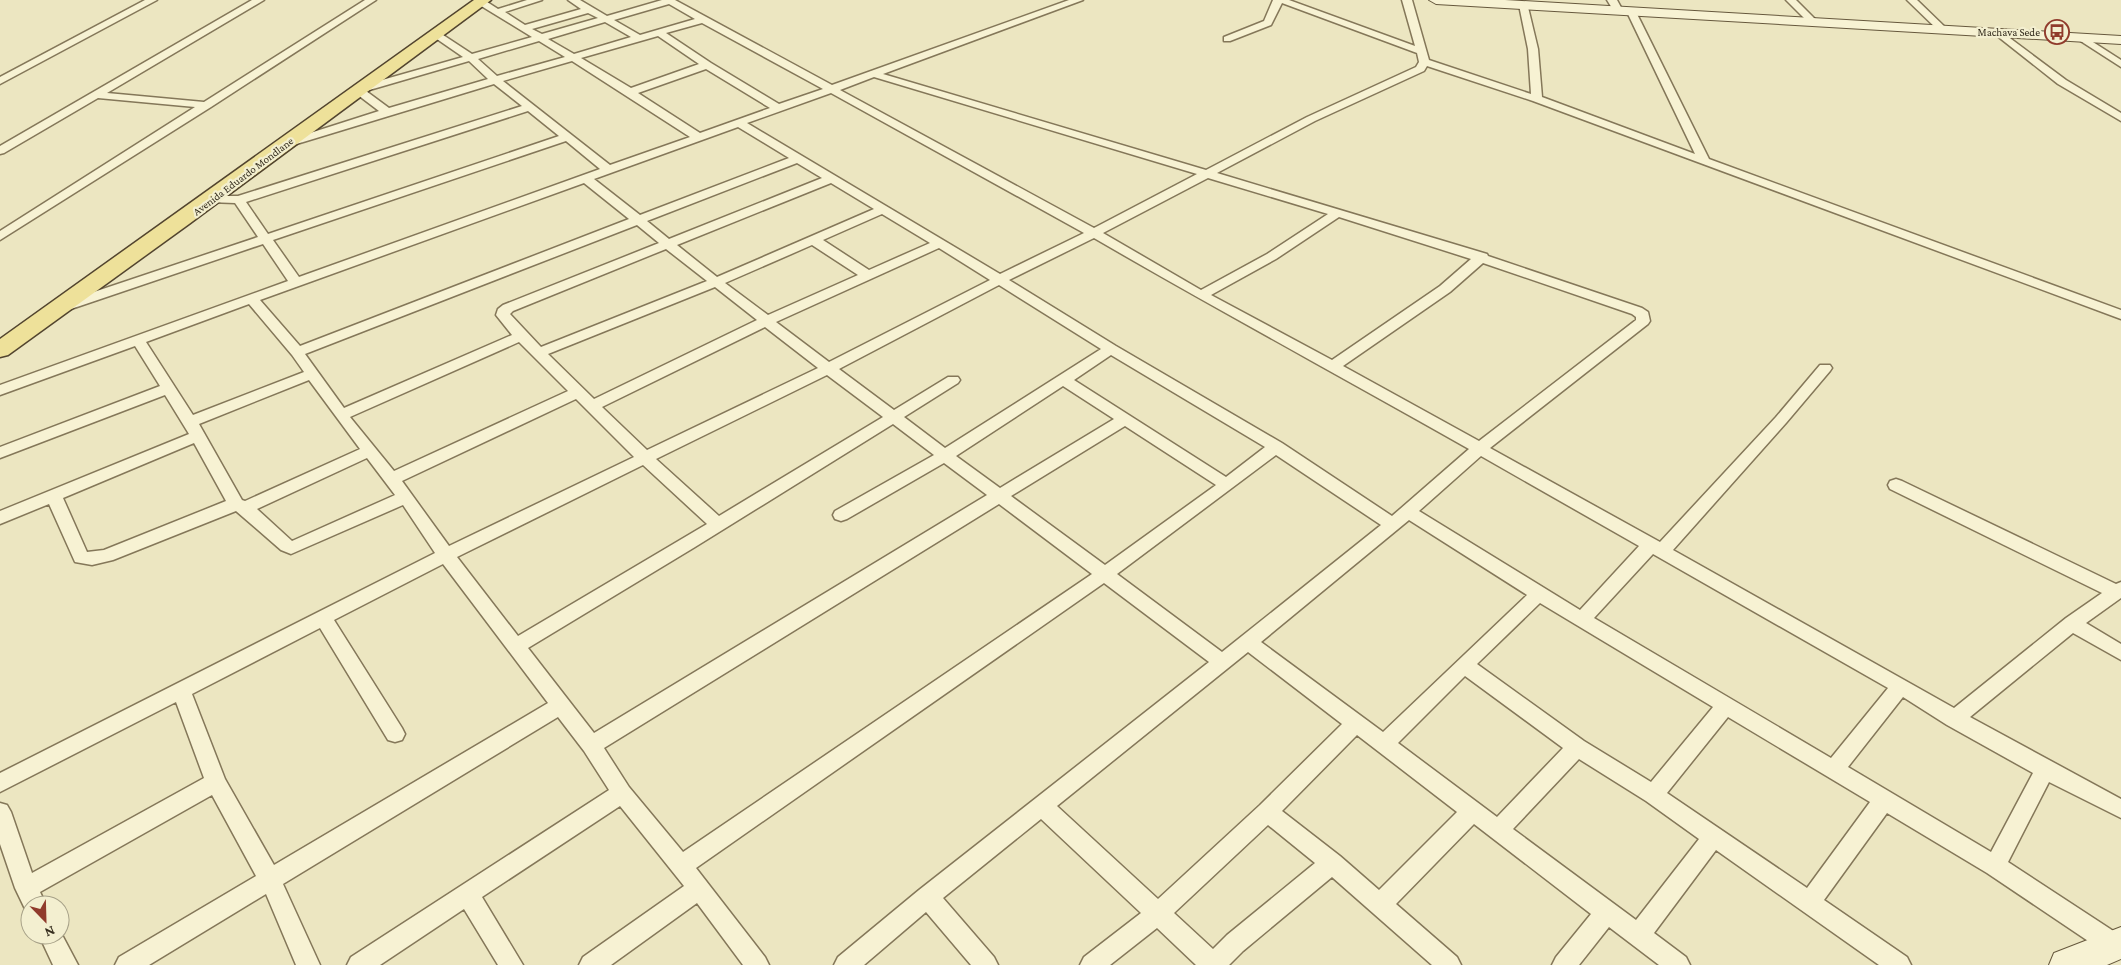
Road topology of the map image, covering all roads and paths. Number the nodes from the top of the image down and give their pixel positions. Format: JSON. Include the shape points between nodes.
{"nodes":[{"id":1,"x":152,"y":0,"type":"edge"},
{"id":2,"x":259,"y":0,"type":"edge"},
{"id":3,"x":371,"y":0,"type":"edge"},
{"id":4,"x":537,"y":0,"type":"edge"},
{"id":5,"x":576,"y":0,"type":"edge"},
{"id":6,"x":669,"y":0,"type":"edge"},
{"id":7,"x":1078,"y":0,"type":"edge"},
{"id":8,"x":1279,"y":0,"type":"edge"},
{"id":9,"x":1407,"y":0,"type":"edge"},
{"id":10,"x":1436,"y":0,"type":"edge"},
{"id":11,"x":1791,"y":0,"type":"edge"},
{"id":12,"x":1912,"y":0,"type":"edge"},
{"id":13,"x":482,"y":1,"type":"edge"},
{"id":14,"x":1524,"y":5,"type":"junction"},
{"id":15,"x":1621,"y":8,"type":"edge"},
{"id":16,"x":590,"y":9,"type":"junction"},
{"id":17,"x":500,"y":11,"type":"junction"},
{"id":18,"x":606,"y":19,"type":"junction"},
{"id":19,"x":704,"y":19,"type":"junction"},
{"id":20,"x":1813,"y":22,"type":"junction"},
{"id":21,"x":524,"y":28,"type":"junction"},
{"id":22,"x":1944,"y":30,"type":"junction"},
{"id":23,"x":660,"y":33,"type":"junction"},
{"id":24,"x":1998,"y":33,"type":"junction"},
{"id":25,"x":437,"y":35,"type":"junction"},
{"id":26,"x":540,"y":38,"type":"junction"},
{"id":27,"x":2082,"y":38,"type":"junction"},
{"id":28,"x":640,"y":39,"type":"junction"},
{"id":29,"x":1227,"y":39,"type":"dead end"},
{"id":30,"x":2121,"y":40,"type":"edge"},
{"id":31,"x":470,"y":57,"type":"junction"},
{"id":32,"x":1423,"y":57,"type":"junction"},
{"id":33,"x":571,"y":58,"type":"junction"},
{"id":34,"x":2121,"y":64,"type":"edge"},
{"id":35,"x":707,"y":65,"type":"junction"},
{"id":36,"x":873,"y":74,"type":"junction"},
{"id":37,"x":495,"y":80,"type":"junction"},
{"id":38,"x":0,"y":81,"type":"edge"},
{"id":39,"x":358,"y":90,"type":"junction"},
{"id":40,"x":830,"y":90,"type":"junction"},
{"id":41,"x":630,"y":92,"type":"junction"},
{"id":42,"x":98,"y":95,"type":"junction"},
{"id":43,"x":1537,"y":99,"type":"junction"},
{"id":44,"x":207,"y":105,"type":"junction"},
{"id":45,"x":530,"y":106,"type":"junction"},
{"id":46,"x":779,"y":109,"type":"junction"},
{"id":47,"x":386,"y":112,"type":"junction"},
{"id":48,"x":2121,"y":118,"type":"edge"},
{"id":49,"x":739,"y":123,"type":"junction"},
{"id":50,"x":568,"y":137,"type":"junction"},
{"id":51,"x":698,"y":137,"type":"junction"},
{"id":52,"x":281,"y":146,"type":"junction"},
{"id":53,"x":0,"y":151,"type":"edge"},
{"id":54,"x":800,"y":158,"type":"junction"},
{"id":55,"x":1704,"y":160,"type":"junction"},
{"id":56,"x":609,"y":170,"type":"junction"},
{"id":57,"x":1206,"y":174,"type":"junction"},
{"id":58,"x":832,"y":178,"type":"junction"},
{"id":59,"x":587,"y":179,"type":"junction"},
{"id":60,"x":212,"y":199,"type":"junction"},
{"id":61,"x":239,"y":200,"type":"junction"},
{"id":62,"x":883,"y":209,"type":"junction"},
{"id":63,"x":1338,"y":212,"type":"junction"},
{"id":64,"x":639,"y":221,"type":"junction"},
{"id":65,"x":1094,"y":233,"type":"junction"},
{"id":66,"x":0,"y":236,"type":"edge"},
{"id":67,"x":264,"y":239,"type":"junction"},
{"id":68,"x":814,"y":240,"type":"junction"},
{"id":69,"x":940,"y":243,"type":"junction"},
{"id":70,"x":669,"y":245,"type":"junction"},
{"id":71,"x":1482,"y":257,"type":"junction"},
{"id":72,"x":868,"y":276,"type":"junction"},
{"id":73,"x":999,"y":280,"type":"junction"},
{"id":74,"x":716,"y":282,"type":"junction"},
{"id":75,"x":296,"y":283,"type":"junction"},
{"id":76,"x":1201,"y":295,"type":"junction"},
{"id":77,"x":252,"y":299,"type":"junction"},
{"id":78,"x":61,"y":307,"type":"junction"},
{"id":79,"x":2121,"y":315,"type":"edge"},
{"id":80,"x":766,"y":321,"type":"junction"},
{"id":81,"x":521,"y":336,"type":"junction"},
{"id":82,"x":138,"y":340,"type":"junction"},
{"id":83,"x":1111,"y":349,"type":"junction"},
{"id":84,"x":0,"y":350,"type":"edge"},
{"id":85,"x":297,"y":352,"type":"junction"},
{"id":86,"x":538,"y":353,"type":"junction"},
{"id":87,"x":1333,"y":366,"type":"junction"},
{"id":88,"x":829,"y":368,"type":"junction"},
{"id":89,"x":1824,"y":368,"type":"dead end"},
{"id":90,"x":312,"y":374,"type":"junction"},
{"id":91,"x":953,"y":380,"type":"dead end"},
{"id":92,"x":1064,"y":380,"type":"junction"},
{"id":93,"x":4,"y":386,"type":"edge"},
{"id":94,"x":169,"y":388,"type":"junction"},
{"id":95,"x":578,"y":392,"type":"junction"},
{"id":96,"x":592,"y":406,"type":"junction"},
{"id":97,"x":341,"y":415,"type":"junction"},
{"id":98,"x":893,"y":416,"type":"junction"},
{"id":99,"x":1125,"y":418,"type":"junction"},
{"id":100,"x":190,"y":422,"type":"junction"},
{"id":101,"x":198,"y":436,"type":"junction"},
{"id":102,"x":1276,"y":447,"type":"junction"},
{"id":103,"x":1480,"y":448,"type":"junction"},
{"id":104,"x":369,"y":451,"type":"junction"},
{"id":105,"x":0,"y":452,"type":"edge"},
{"id":106,"x":944,"y":456,"type":"junction"},
{"id":107,"x":644,"y":457,"type":"junction"},
{"id":108,"x":392,"y":479,"type":"junction"},
{"id":109,"x":1896,"y":485,"type":"dead end"},
{"id":110,"x":1227,"y":486,"type":"junction"},
{"id":111,"x":998,"y":496,"type":"junction"},
{"id":112,"x":54,"y":497,"type":"junction"},
{"id":113,"x":406,"y":497,"type":"junction"},
{"id":114,"x":241,"y":506,"type":"junction"},
{"id":115,"x":1408,"y":512,"type":"junction"},
{"id":116,"x":841,"y":515,"type":"dead end"},
{"id":117,"x":0,"y":518,"type":"edge"},
{"id":118,"x":1392,"y":524,"type":"junction"},
{"id":119,"x":718,"y":525,"type":"junction"},
{"id":120,"x":1656,"y":548,"type":"junction"},
{"id":121,"x":446,"y":555,"type":"junction"},
{"id":122,"x":1105,"y":574,"type":"junction"},
{"id":123,"x":2119,"y":591,"type":"edge"},
{"id":124,"x":1540,"y":594,"type":"junction"},
{"id":125,"x":323,"y":618,"type":"junction"},
{"id":126,"x":1582,"y":619,"type":"junction"},
{"id":127,"x":2072,"y":623,"type":"junction"},
{"id":128,"x":1248,"y":642,"type":"junction"},
{"id":129,"x":515,"y":646,"type":"junction"},
{"id":130,"x":2121,"y":653,"type":"edge"},
{"id":131,"x":1222,"y":662,"type":"junction"},
{"id":132,"x":1464,"y":665,"type":"junction"},
{"id":133,"x":1901,"y":686,"type":"junction"},
{"id":134,"x":181,"y":690,"type":"junction"},
{"id":135,"x":1726,"y":705,"type":"junction"},
{"id":136,"x":560,"y":706,"type":"junction"},
{"id":137,"x":1954,"y":719,"type":"junction"},
{"id":138,"x":1356,"y":723,"type":"junction"},
{"id":139,"x":395,"y":734,"type":"dead end"},
{"id":140,"x":1384,"y":744,"type":"junction"},
{"id":141,"x":591,"y":745,"type":"junction"},
{"id":142,"x":1577,"y":747,"type":"junction"},
{"id":143,"x":1834,"y":769,"type":"junction"},
{"id":144,"x":2045,"y":770,"type":"junction"},
{"id":145,"x":216,"y":782,"type":"junction"},
{"id":146,"x":0,"y":783,"type":"edge"},
{"id":147,"x":622,"y":793,"type":"junction"},
{"id":148,"x":1653,"y":795,"type":"junction"},
{"id":149,"x":1884,"y":800,"type":"junction"},
{"id":150,"x":1042,"y":806,"type":"junction"},
{"id":151,"x":2121,"y":809,"type":"edge"},
{"id":152,"x":1472,"y":810,"type":"junction"},
{"id":153,"x":0,"y":812,"type":"edge"},
{"id":154,"x":1267,"y":812,"type":"junction"},
{"id":155,"x":1498,"y":830,"type":"junction"},
{"id":156,"x":1713,"y":837,"type":"junction"},
{"id":157,"x":1332,"y":863,"type":"junction"},
{"id":158,"x":681,"y":866,"type":"junction"},
{"id":159,"x":1995,"y":866,"type":"junction"},
{"id":160,"x":270,"y":879,"type":"junction"},
{"id":161,"x":699,"y":888,"type":"junction"},
{"id":162,"x":468,"y":894,"type":"junction"},
{"id":163,"x":30,"y":895,"type":"edge"},
{"id":164,"x":32,"y":895,"type":"edge"},
{"id":165,"x":928,"y":897,"type":"junction"},
{"id":166,"x":1810,"y":902,"type":"junction"},
{"id":167,"x":1380,"y":905,"type":"junction"},
{"id":168,"x":1607,"y":912,"type":"junction"},
{"id":169,"x":1158,"y":914,"type":"junction"},
{"id":170,"x":1638,"y":935,"type":"junction"},
{"id":171,"x":2118,"y":944,"type":"edge"},
{"id":172,"x":55,"y":945,"type":"edge"},
{"id":173,"x":66,"y":965,"type":"edge"},
{"id":174,"x":127,"y":965,"type":"edge"},
{"id":175,"x":308,"y":965,"type":"edge"},
{"id":176,"x":360,"y":965,"type":"edge"},
{"id":177,"x":511,"y":965,"type":"edge"},
{"id":178,"x":591,"y":965,"type":"edge"},
{"id":179,"x":757,"y":965,"type":"edge"},
{"id":180,"x":846,"y":965,"type":"edge"},
{"id":181,"x":986,"y":965,"type":"edge"},
{"id":182,"x":1092,"y":965,"type":"edge"},
{"id":183,"x":1213,"y":965,"type":"edge"},
{"id":184,"x":1449,"y":965,"type":"edge"},
{"id":185,"x":1564,"y":965,"type":"edge"},
{"id":186,"x":1678,"y":965,"type":"edge"},
{"id":187,"x":1899,"y":965,"type":"edge"},
{"id":188,"x":2066,"y":965,"type":"edge"}],
"edges":[{"from":1,"to":38,"type":"street"},
{"from":2,"to":42,"type":"street"},
{"from":3,"to":44,"type":"street"},
{"from":4,"to":17,"type":"street"},
{"from":5,"to":16,"type":"street"},
{"from":6,"to":18,"type":"street"},
{"from":6,"to":19,"type":"street"},
{"from":7,"to":36,"type":"street"},
{"from":8,"to":29,"type":"street","via":[[1268,23]]},
{"from":8,"to":32,"type":"street"},
{"from":9,"to":32,"type":"street"},
{"from":10,"to":14,"type":"main road"},
{"from":11,"to":20,"type":"street"},
{"from":12,"to":22,"type":"street"},
{"from":13,"to":17,"type":"street"},
{"from":13,"to":25,"type":"main road","name":"Avenida Eduardo Mondlane"},
{"from":14,"to":15,"type":"main road"},
{"from":14,"to":43,"type":"street"},
{"from":15,"to":20,"type":"main road"},
{"from":15,"to":55,"type":"street"},
{"from":16,"to":18,"type":"street"},
{"from":16,"to":21,"type":"street"},
{"from":17,"to":21,"type":"street"},
{"from":18,"to":26,"type":"street"},
{"from":18,"to":28,"type":"street"},
{"from":19,"to":23,"type":"street"},
{"from":19,"to":40,"type":"street"},
{"from":20,"to":22,"type":"main road"},
{"from":21,"to":26,"type":"street"},
{"from":22,"to":24,"type":"main road"},
{"from":23,"to":28,"type":"street"},
{"from":23,"to":35,"type":"street"},
{"from":24,"to":27,"type":"main road"},
{"from":24,"to":48,"type":"street","via":[[2062,82]]},
{"from":25,"to":31,"type":"street"},
{"from":25,"to":39,"type":"main road","name":"Avenida Eduardo Mondlane"},
{"from":26,"to":31,"type":"street"},
{"from":26,"to":33,"type":"street"},
{"from":27,"to":30,"type":"main road"},
{"from":27,"to":34,"type":"street"},
{"from":28,"to":33,"type":"street"},
{"from":31,"to":37,"type":"street"},
{"from":31,"to":39,"type":"street"},
{"from":32,"to":43,"type":"street"},
{"from":32,"to":57,"type":"street","via":[[1420,69],[1311,119]]},
{"from":33,"to":37,"type":"street"},
{"from":33,"to":41,"type":"street"},
{"from":35,"to":41,"type":"street"},
{"from":35,"to":46,"type":"street"},
{"from":36,"to":40,"type":"street"},
{"from":36,"to":57,"type":"street"},
{"from":37,"to":45,"type":"street"},
{"from":37,"to":47,"type":"street"},
{"from":39,"to":47,"type":"street"},
{"from":39,"to":52,"type":"main road","name":"Avenida Eduardo Mondlane"},
{"from":40,"to":46,"type":"street"},
{"from":40,"to":65,"type":"street"},
{"from":41,"to":51,"type":"street"},
{"from":42,"to":44,"type":"street"},
{"from":42,"to":53,"type":"street"},
{"from":43,"to":55,"type":"street"},
{"from":44,"to":66,"type":"street"},
{"from":45,"to":50,"type":"street"},
{"from":45,"to":61,"type":"street"},
{"from":46,"to":49,"type":"street"},
{"from":47,"to":52,"type":"street"},
{"from":49,"to":51,"type":"street"},
{"from":49,"to":54,"type":"street"},
{"from":50,"to":56,"type":"street"},
{"from":50,"to":67,"type":"street"},
{"from":51,"to":56,"type":"street"},
{"from":52,"to":60,"type":"main road","name":"Avenida Eduardo Mondlane"},
{"from":54,"to":58,"type":"street"},
{"from":54,"to":64,"type":"street"},
{"from":55,"to":79,"type":"street"},
{"from":56,"to":59,"type":"street"},
{"from":57,"to":63,"type":"street"},
{"from":57,"to":65,"type":"street"},
{"from":58,"to":62,"type":"street"},
{"from":58,"to":70,"type":"street"},
{"from":59,"to":64,"type":"street"},
{"from":59,"to":75,"type":"street"},
{"from":60,"to":61,"type":"street"},
{"from":60,"to":78,"type":"main road","name":"Avenida Eduardo Mondlane"},
{"from":61,"to":67,"type":"street"},
{"from":62,"to":68,"type":"street"},
{"from":62,"to":69,"type":"street"},
{"from":63,"to":71,"type":"street"},
{"from":63,"to":76,"type":"street","via":[[1270,259]]},
{"from":64,"to":70,"type":"street"},
{"from":64,"to":85,"type":"street"},
{"from":65,"to":73,"type":"street"},
{"from":65,"to":76,"type":"street"},
{"from":67,"to":75,"type":"street"},
{"from":67,"to":78,"type":"street"},
{"from":68,"to":72,"type":"street"},
{"from":68,"to":74,"type":"street"},
{"from":69,"to":72,"type":"street"},
{"from":69,"to":73,"type":"street"},
{"from":70,"to":74,"type":"street"},
{"from":70,"to":81,"type":"street","via":[[508,308],[503,316]]},
{"from":71,"to":87,"type":"street","via":[[1445,289]]},
{"from":71,"to":103,"type":"street","via":[[1636,311],[1643,315],[1643,321]]},
{"from":72,"to":80,"type":"street"},
{"from":73,"to":83,"type":"street"},
{"from":73,"to":88,"type":"street"},
{"from":74,"to":80,"type":"street"},
{"from":74,"to":86,"type":"street"},
{"from":75,"to":77,"type":"street"},
{"from":76,"to":87,"type":"street"},
{"from":77,"to":82,"type":"street"},
{"from":77,"to":85,"type":"street"},
{"from":78,"to":84,"type":"main road","name":"Avenida Eduardo Mondlane"},
{"from":80,"to":88,"type":"street"},
{"from":80,"to":96,"type":"street"},
{"from":81,"to":86,"type":"street"},
{"from":81,"to":97,"type":"street"},
{"from":82,"to":93,"type":"street"},
{"from":82,"to":94,"type":"street"},
{"from":83,"to":92,"type":"street"},
{"from":83,"to":102,"type":"street"},
{"from":85,"to":90,"type":"street"},
{"from":86,"to":95,"type":"street"},
{"from":87,"to":103,"type":"street"},
{"from":88,"to":98,"type":"street"},
{"from":88,"to":107,"type":"street"},
{"from":89,"to":120,"type":"street","via":[[1781,420]]},
{"from":90,"to":97,"type":"street"},
{"from":90,"to":100,"type":"street"},
{"from":91,"to":98,"type":"street"},
{"from":92,"to":99,"type":"street"},
{"from":92,"to":106,"type":"street"},
{"from":94,"to":100,"type":"street"},
{"from":94,"to":105,"type":"street"},
{"from":95,"to":96,"type":"street"},
{"from":95,"to":108,"type":"street"},
{"from":96,"to":107,"type":"street"},
{"from":97,"to":104,"type":"street"},
{"from":98,"to":106,"type":"street"},
{"from":98,"to":119,"type":"street"},
{"from":99,"to":110,"type":"street"},
{"from":99,"to":111,"type":"street"},
{"from":100,"to":101,"type":"street"},
{"from":101,"to":112,"type":"street"},
{"from":101,"to":114,"type":"street"},
{"from":102,"to":110,"type":"street"},
{"from":102,"to":118,"type":"street"},
{"from":103,"to":115,"type":"street"},
{"from":103,"to":120,"type":"street"},
{"from":104,"to":108,"type":"street"},
{"from":104,"to":114,"type":"street"},
{"from":106,"to":111,"type":"street"},
{"from":106,"to":116,"type":"street"},
{"from":107,"to":119,"type":"street"},
{"from":107,"to":121,"type":"street"},
{"from":108,"to":113,"type":"street"},
{"from":109,"to":123,"type":"street"},
{"from":110,"to":122,"type":"street"},
{"from":111,"to":122,"type":"street"},
{"from":111,"to":141,"type":"street"},
{"from":112,"to":114,"type":"street","via":[[81,558],[92,559]]},
{"from":112,"to":117,"type":"street"},
{"from":113,"to":114,"type":"street","via":[[291,548]]},
{"from":113,"to":121,"type":"street"},
{"from":115,"to":118,"type":"street"},
{"from":115,"to":124,"type":"street"},
{"from":118,"to":128,"type":"street"},
{"from":119,"to":129,"type":"street"},
{"from":120,"to":126,"type":"street"},
{"from":120,"to":133,"type":"street"},
{"from":121,"to":125,"type":"street"},
{"from":121,"to":129,"type":"street"},
{"from":122,"to":131,"type":"street"},
{"from":122,"to":158,"type":"street"},
{"from":123,"to":127,"type":"street"},
{"from":124,"to":126,"type":"street"},
{"from":124,"to":132,"type":"street"},
{"from":125,"to":134,"type":"street"},
{"from":125,"to":139,"type":"street"},
{"from":126,"to":135,"type":"street"},
{"from":127,"to":130,"type":"street"},
{"from":127,"to":137,"type":"street"},
{"from":128,"to":131,"type":"street"},
{"from":128,"to":138,"type":"street"},
{"from":129,"to":136,"type":"street"},
{"from":131,"to":150,"type":"street"},
{"from":132,"to":140,"type":"street"},
{"from":132,"to":142,"type":"street"},
{"from":133,"to":137,"type":"street"},
{"from":133,"to":143,"type":"street"},
{"from":134,"to":145,"type":"street"},
{"from":134,"to":146,"type":"street"},
{"from":135,"to":143,"type":"street"},
{"from":135,"to":148,"type":"street"},
{"from":136,"to":141,"type":"street"},
{"from":136,"to":160,"type":"street"},
{"from":137,"to":144,"type":"street"},
{"from":138,"to":140,"type":"street"},
{"from":138,"to":154,"type":"street"},
{"from":140,"to":152,"type":"street"},
{"from":141,"to":147,"type":"street"},
{"from":142,"to":148,"type":"street"},
{"from":142,"to":155,"type":"street"},
{"from":143,"to":149,"type":"street"},
{"from":144,"to":151,"type":"street"},
{"from":144,"to":159,"type":"street"},
{"from":145,"to":160,"type":"street"},
{"from":145,"to":164,"type":"street"},
{"from":147,"to":158,"type":"street"},
{"from":147,"to":162,"type":"street"},
{"from":148,"to":156,"type":"street"},
{"from":149,"to":159,"type":"street"},
{"from":149,"to":166,"type":"street"},
{"from":150,"to":165,"type":"street"},
{"from":150,"to":169,"type":"street"},
{"from":152,"to":155,"type":"street"},
{"from":152,"to":167,"type":"street"},
{"from":153,"to":163,"type":"street"},
{"from":154,"to":157,"type":"street"},
{"from":154,"to":169,"type":"street"},
{"from":155,"to":168,"type":"street"},
{"from":156,"to":166,"type":"street"},
{"from":156,"to":170,"type":"street"},
{"from":157,"to":167,"type":"street"},
{"from":157,"to":183,"type":"street"},
{"from":158,"to":161,"type":"street"},
{"from":159,"to":171,"type":"street"},
{"from":160,"to":174,"type":"street"},
{"from":160,"to":175,"type":"street"},
{"from":161,"to":178,"type":"street"},
{"from":161,"to":179,"type":"street"},
{"from":162,"to":176,"type":"street"},
{"from":162,"to":177,"type":"street"},
{"from":165,"to":180,"type":"street"},
{"from":165,"to":181,"type":"street"},
{"from":166,"to":187,"type":"street"},
{"from":167,"to":184,"type":"street"},
{"from":168,"to":170,"type":"street"},
{"from":168,"to":185,"type":"street"},
{"from":169,"to":182,"type":"street"},
{"from":169,"to":183,"type":"street"},
{"from":170,"to":186,"type":"street"},
{"from":171,"to":188,"type":"main road"},
{"from":172,"to":173,"type":"street"}]}
